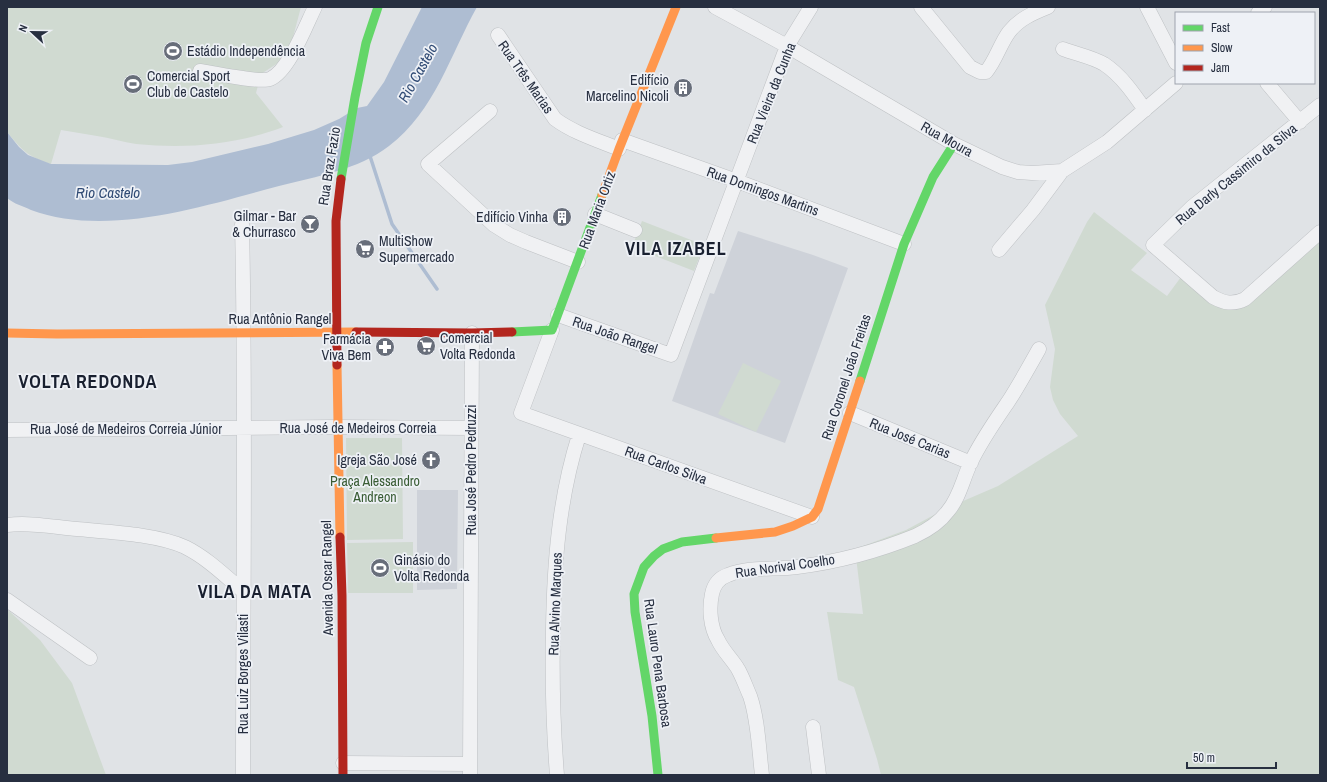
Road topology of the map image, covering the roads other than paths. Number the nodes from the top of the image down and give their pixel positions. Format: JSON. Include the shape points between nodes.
{"nodes":[{"id":1,"x":315,"y":7,"type":"edge"},
{"id":2,"x":378,"y":7,"type":"edge"},
{"id":3,"x":676,"y":7,"type":"edge"},
{"id":4,"x":715,"y":7,"type":"edge"},
{"id":5,"x":811,"y":7,"type":"edge"},
{"id":6,"x":921,"y":7,"type":"edge"},
{"id":7,"x":1048,"y":7,"type":"edge"},
{"id":8,"x":1147,"y":7,"type":"edge"},
{"id":9,"x":498,"y":35,"type":"dead end"},
{"id":10,"x":787,"y":46,"type":"junction"},
{"id":11,"x":1063,"y":50,"type":"dead end"},
{"id":12,"x":1175,"y":61,"type":"edge"},
{"id":13,"x":200,"y":71,"type":"dead end"},
{"id":14,"x":1175,"y":84,"type":"edge"},
{"id":15,"x":1268,"y":84,"type":"edge"},
{"id":16,"x":1320,"y":105,"type":"edge"},
{"id":17,"x":1146,"y":110,"type":"junction"},
{"id":18,"x":490,"y":111,"type":"dead end"},
{"id":19,"x":1300,"y":122,"type":"junction"},
{"id":20,"x":954,"y":144,"type":"junction"},
{"id":21,"x":621,"y":145,"type":"junction"},
{"id":22,"x":1062,"y":171,"type":"junction"},
{"id":23,"x":737,"y":181,"type":"junction"},
{"id":24,"x":595,"y":214,"type":"junction"},
{"id":25,"x":242,"y":224,"type":"dead end"},
{"id":26,"x":635,"y":230,"type":"dead end"},
{"id":27,"x":1320,"y":232,"type":"edge"},
{"id":28,"x":904,"y":244,"type":"junction"},
{"id":29,"x":999,"y":250,"type":"dead end"},
{"id":30,"x":578,"y":262,"type":"junction"},
{"id":31,"x":558,"y":315,"type":"junction"},
{"id":32,"x":552,"y":330,"type":"junction"},
{"id":33,"x":7,"y":333,"type":"edge"},
{"id":34,"x":244,"y":333,"type":"junction"},
{"id":35,"x":336,"y":333,"type":"junction"},
{"id":36,"x":472,"y":333,"type":"junction"},
{"id":37,"x":1039,"y":349,"type":"dead end"},
{"id":38,"x":671,"y":355,"type":"joint"},
{"id":39,"x":521,"y":413,"type":"joint"},
{"id":40,"x":850,"y":413,"type":"junction"},
{"id":41,"x":337,"y":427,"type":"junction"},
{"id":42,"x":245,"y":428,"type":"junction"},
{"id":43,"x":471,"y":428,"type":"junction"},
{"id":44,"x":7,"y":430,"type":"edge"},
{"id":45,"x":579,"y":435,"type":"junction"},
{"id":46,"x":971,"y":463,"type":"junction"},
{"id":47,"x":812,"y":517,"type":"junction"},
{"id":48,"x":7,"y":525,"type":"edge"},
{"id":49,"x":243,"y":591,"type":"junction"},
{"id":50,"x":7,"y":600,"type":"edge"},
{"id":51,"x":90,"y":658,"type":"dead end"},
{"id":52,"x":813,"y":727,"type":"dead end"},
{"id":53,"x":343,"y":769,"type":"edge"},
{"id":54,"x":470,"y":770,"type":"edge"},
{"id":55,"x":243,"y":775,"type":"edge"},
{"id":56,"x":557,"y":775,"type":"edge"},
{"id":57,"x":658,"y":775,"type":"edge"},
{"id":58,"x":762,"y":775,"type":"edge"},
{"id":59,"x":819,"y":775,"type":"edge"}],
"edges":[{"from":1,"to":13,"type":"street","via":[[283,70],[269,80]]},
{"from":2,"to":35,"type":"main road","name":"Rua Braz Fazio","via":[[366,43],[342,169],[336,221]]},
{"from":3,"to":21,"type":"main road","name":"Rua Maria Ortiz"},
{"from":4,"to":10,"type":"street","name":"Rua Moura"},
{"from":5,"to":10,"type":"street","name":"Rua Vieira da Cunha"},
{"from":6,"to":7,"type":"street","via":[[970,67],[980,72],[986,72],[993,64],[1008,32],[1016,23]]},
{"from":8,"to":12,"type":"street"},
{"from":9,"to":21,"type":"street","name":"Rua Três Marias","via":[[555,119],[579,134]]},
{"from":10,"to":20,"type":"street","name":"Rua Moura"},
{"from":10,"to":23,"type":"street","name":"Rua Vieira da Cunha"},
{"from":11,"to":17,"type":"street","via":[[1102,63],[1113,70]]},
{"from":14,"to":17,"type":"street","name":"Rua Moura"},
{"from":15,"to":19,"type":"street"},
{"from":16,"to":19,"type":"street","name":"Rua Darly Cassimiro da Silva"},
{"from":17,"to":22,"type":"street","name":"Rua Moura","via":[[1107,142]]},
{"from":18,"to":30,"type":"street","via":[[428,164],[494,225],[510,235]]},
{"from":19,"to":27,"type":"street","name":"Rua Darly Cassimiro da Silva","via":[[1192,208],[1152,245],[1213,297],[1222,302],[1238,303]]},
{"from":20,"to":22,"type":"street","name":"Rua Moura","via":[[1018,172]]},
{"from":20,"to":28,"type":"main road","name":"Rua Coronel João Freitas","via":[[933,178]]},
{"from":21,"to":23,"type":"street","name":"Rua Domingos Martins"},
{"from":21,"to":24,"type":"main road","name":"Rua Maria Ortiz"},
{"from":22,"to":29,"type":"street"},
{"from":23,"to":28,"type":"street","name":"Rua Domingos Martins"},
{"from":23,"to":38,"type":"street","name":"Rua Vieira da Cunha"},
{"from":24,"to":26,"type":"street"},
{"from":24,"to":30,"type":"main road","name":"Rua Maria Ortiz"},
{"from":25,"to":34,"type":"street","name":"Rua Luiz Borges Vilasti"},
{"from":28,"to":40,"type":"main road","name":"Rua Coronel João Freitas"},
{"from":30,"to":31,"type":"main road","name":"Rua Maria Ortiz"},
{"from":31,"to":32,"type":"main road","name":"Rua Maria Ortiz"},
{"from":31,"to":38,"type":"street","name":"Rua João Rangel"},
{"from":32,"to":36,"type":"main road","name":"Rua Antônio Rangel"},
{"from":32,"to":39,"type":"street","name":"Rua Maria Ortiz"},
{"from":33,"to":34,"type":"main road","name":"Rua Antônio Rangel"},
{"from":34,"to":35,"type":"main road","name":"Rua Antônio Rangel"},
{"from":34,"to":42,"type":"street","name":"Rua Luiz Borges Vilasti"},
{"from":35,"to":36,"type":"main road","name":"Rua Antônio Rangel"},
{"from":35,"to":41,"type":"main road","name":"Avenida Oscar Rangel"},
{"from":36,"to":43,"type":"street","name":"Rua José Pedro Pedruzzi"},
{"from":37,"to":46,"type":"street","name":"Rua Norival Coelho"},
{"from":39,"to":45,"type":"street","name":"Rua Carlos Silva"},
{"from":40,"to":46,"type":"street","name":"Rua José Carias"},
{"from":40,"to":47,"type":"main road","name":"Rua Coronel João Freitas","via":[[818,509]]},
{"from":41,"to":42,"type":"street","name":"Rua José de Medeiros Correia"},
{"from":41,"to":43,"type":"street","name":"Rua José de Medeiros Correia"},
{"from":41,"to":53,"type":"main road","name":"Avenida Oscar Rangel","via":[[341,528]]},
{"from":42,"to":44,"type":"street","name":"Rua José de Medeiros Correia Júnior"},
{"from":42,"to":49,"type":"street","name":"Rua Luiz Borges Vilasti"},
{"from":43,"to":54,"type":"street","name":"Rua José Pedro Pedruzzi"},
{"from":45,"to":47,"type":"street","name":"Rua Carlos Silva"},
{"from":45,"to":56,"type":"street","name":"Rua Alvino Marques","via":[[562,505],[553,582],[552,683]]},
{"from":46,"to":58,"type":"street","name":"Rua Norival Coelho","via":[[950,510],[938,522],[917,535],[881,548],[822,563],[736,572],[719,579],[714,586],[712,624],[717,640],[738,670],[750,698]]},
{"from":47,"to":57,"type":"main road","name":"Rua Lauro Pena Barbosa","via":[[775,532],[682,542],[663,549],[644,567],[634,594],[635,612],[652,716]]},
{"from":48,"to":49,"type":"street","via":[[72,528],[172,542],[202,557]]},
{"from":49,"to":55,"type":"street","name":"Rua Luiz Borges Vilasti"},
{"from":50,"to":51,"type":"street"},
{"from":52,"to":59,"type":"street"},
{"from":53,"to":54,"type":"street"}]}
